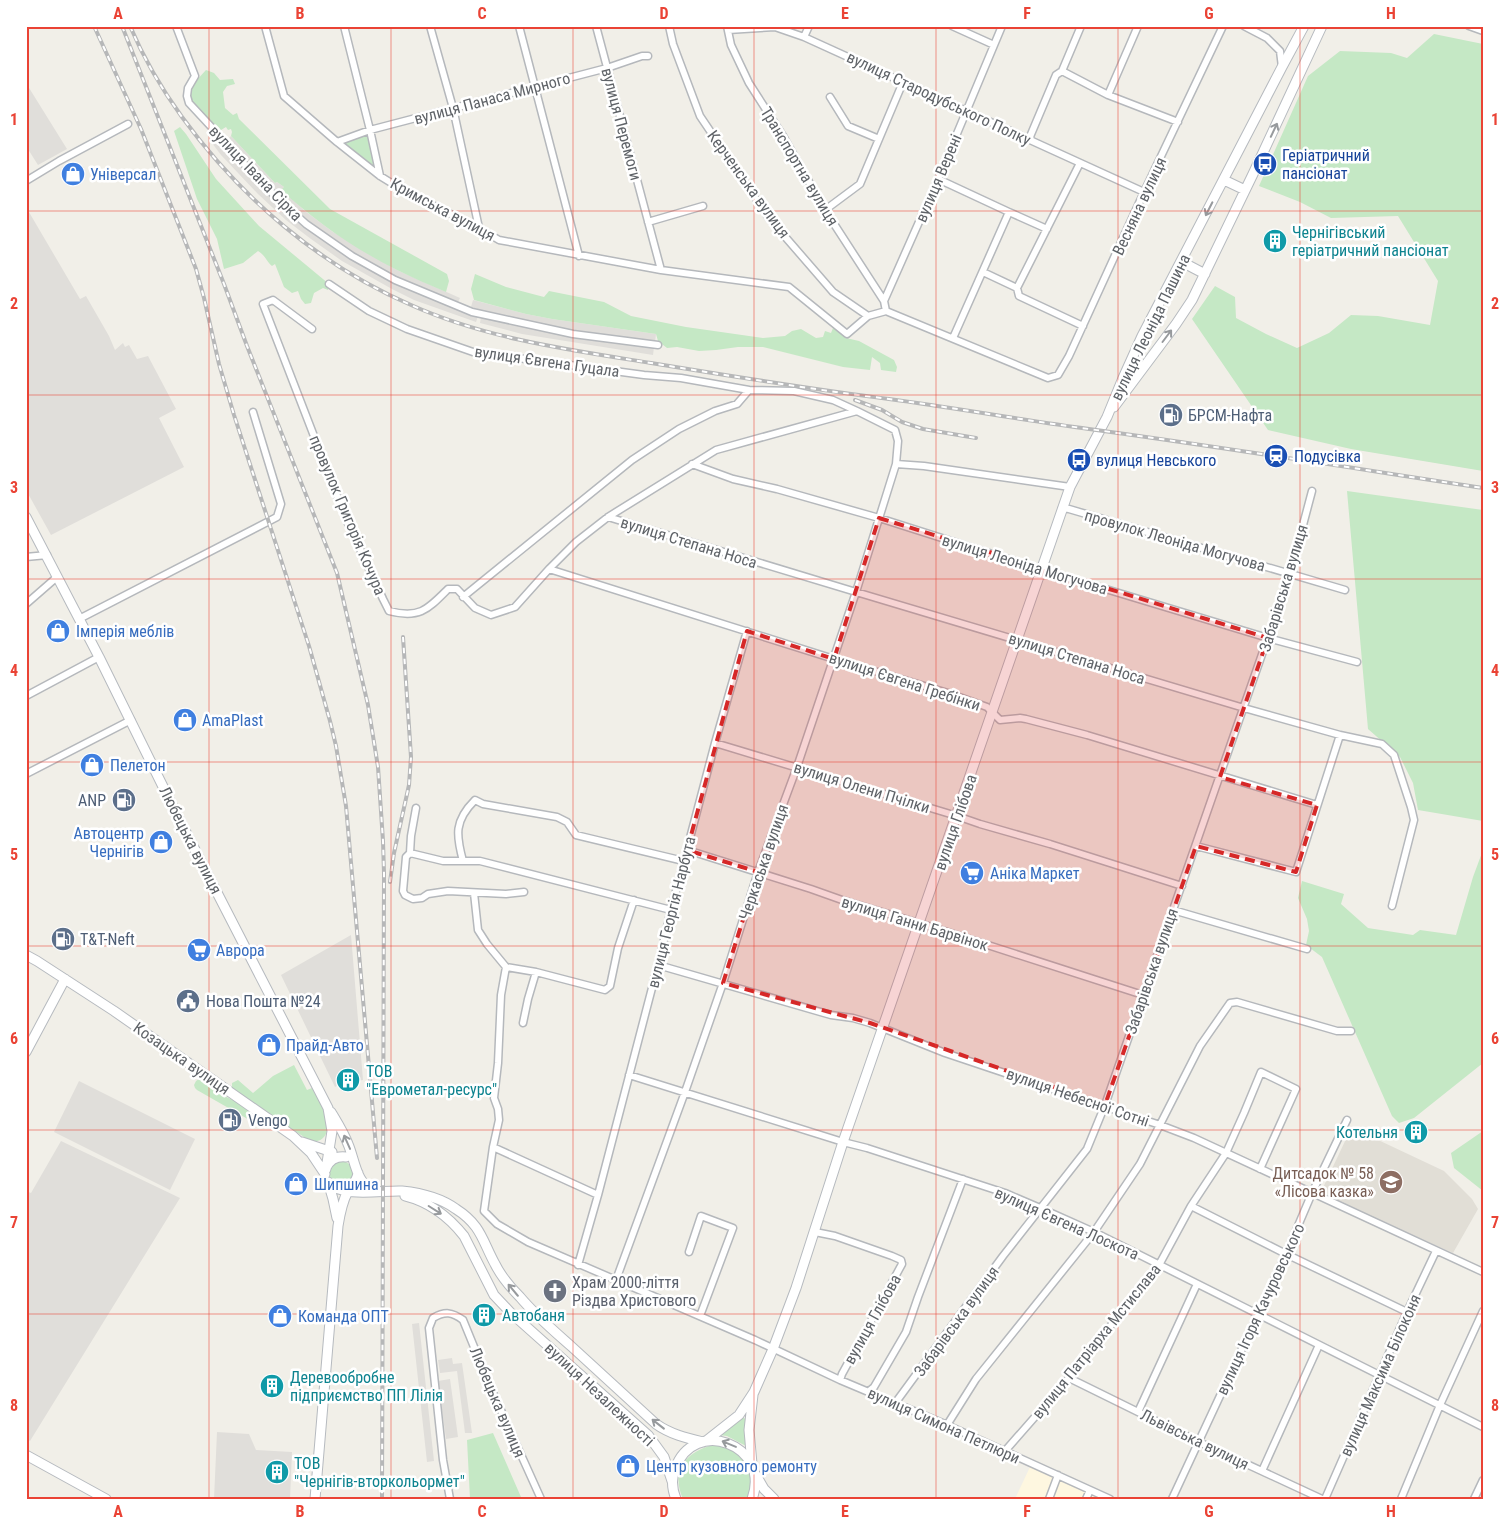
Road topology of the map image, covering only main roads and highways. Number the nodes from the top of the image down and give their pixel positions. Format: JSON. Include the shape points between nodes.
{"nodes":[{"id":1,"x":1304,"y":26,"type":"edge"},
{"id":2,"x":1322,"y":26,"type":"edge"},
{"id":3,"x":1224,"y":180,"type":"junction"},
{"id":4,"x":1245,"y":190,"type":"junction"},
{"id":5,"x":1182,"y":262,"type":"junction"},
{"id":6,"x":1205,"y":274,"type":"junction"},
{"id":7,"x":1107,"y":417,"type":"junction"},
{"id":8,"x":26,"y":517,"type":"edge"},
{"id":9,"x":26,"y":955,"type":"edge"},
{"id":10,"x":65,"y":979,"type":"junction"},
{"id":11,"x":26,"y":1052,"type":"edge"},
{"id":12,"x":328,"y":1108,"type":"junction"},
{"id":13,"x":332,"y":1131,"type":"junction"},
{"id":14,"x":297,"y":1140,"type":"junction"},
{"id":15,"x":309,"y":1145,"type":"junction"},
{"id":16,"x":329,"y":1151,"type":"junction"},
{"id":17,"x":346,"y":1158,"type":"junction"},
{"id":18,"x":357,"y":1170,"type":"junction"},
{"id":19,"x":326,"y":1176,"type":"junction"},
{"id":20,"x":348,"y":1188,"type":"junction"},
{"id":21,"x":374,"y":1191,"type":"junction"},
{"id":22,"x":364,"y":1192,"type":"junction"},
{"id":23,"x":390,"y":1192,"type":"junction"},
{"id":24,"x":344,"y":1201,"type":"junction"},
{"id":25,"x":338,"y":1226,"type":"junction"},
{"id":26,"x":754,"y":1392,"type":"junction"},
{"id":27,"x":704,"y":1442,"type":"junction"},
{"id":28,"x":26,"y":1455,"type":"edge"},
{"id":29,"x":753,"y":1467,"type":"junction"},
{"id":30,"x":672,"y":1481,"type":"junction"},
{"id":31,"x":675,"y":1498,"type":"edge"},
{"id":32,"x":106,"y":1499,"type":"edge"},
{"id":33,"x":315,"y":1499,"type":"edge"},
{"id":34,"x":752,"y":1499,"type":"edge"},
{"id":35,"x":774,"y":1499,"type":"edge"}],
"edges":[{"from":1,"to":3,"type":"main road","name":"вулиця Леоніда Пашина"},
{"from":4,"to":2,"type":"main road","name":"вулиця Леоніда Пашина","one_way":true},
{"from":3,"to":4,"type":"main road"},
{"from":3,"to":5,"type":"main road","name":"вулиця Леоніда Пашина","one_way":true},
{"from":4,"to":6,"type":"main road","name":"вулиця Леоніда Пашина"},
{"from":5,"to":6,"type":"main road"},
{"from":5,"to":7,"type":"main road","name":"вулиця Леоніда Пашина","via":[[1142,336]]},
{"from":7,"to":6,"type":"main road","name":"вулиця Леоніда Пашина","one_way":true,"via":[[1176,324]]},
{"from":7,"to":26,"type":"main road","name":"вулиця Глібова","via":[[1062,508],[843,1142],[815,1232]]},
{"from":8,"to":12,"type":"main road","name":"Любецька вулиця"},
{"from":9,"to":10,"type":"main road","name":"Козацька вулиця"},
{"from":10,"to":11,"type":"main road"},
{"from":10,"to":14,"type":"main road","name":"Козацька вулиця"},
{"from":12,"to":13,"type":"main road","name":"Любецька вулиця"},
{"from":18,"to":12,"type":"main road","one_way":true,"via":[[348,1143]]},
{"from":13,"to":15,"type":"main road","via":[[322,1144]]},
{"from":13,"to":16,"type":"main road","name":"Любецька вулиця"},
{"from":14,"to":15,"type":"main road"},
{"from":14,"to":19,"type":"main road","name":"Козацька вулиця","via":[[311,1153]]},
{"from":15,"to":16,"type":"main road"},
{"from":16,"to":17,"type":"main road"},
{"from":16,"to":19,"type":"main road","name":"Любецька вулиця"},
{"from":17,"to":18,"type":"main road"},
{"from":17,"to":19,"type":"main road","via":[[331,1160]]},
{"from":18,"to":20,"type":"main road"},
{"from":18,"to":21,"type":"main road","via":[[365,1186]]},
{"from":19,"to":20,"type":"main road","via":[[333,1187]]},
{"from":19,"to":25,"type":"main road"},
{"from":20,"to":22,"type":"main road"},
{"from":20,"to":24,"type":"main road"},
{"from":21,"to":22,"type":"main road"},
{"from":21,"to":23,"type":"main road"},
{"from":22,"to":24,"type":"main road","via":[[352,1194]]},
{"from":27,"to":23,"type":"main road","name":"вулиця Незалежності","one_way":true,"via":[[674,1434],[656,1424],[532,1311],[495,1265],[470,1219],[429,1196]]},
{"from":23,"to":30,"type":"main road","name":"вулиця Незалежності","one_way":true,"via":[[419,1200],[449,1219],[464,1236],[494,1295],[648,1435],[664,1457]]},
{"from":24,"to":25,"type":"main road"},
{"from":25,"to":33,"type":"main road"},
{"from":26,"to":27,"type":"main road","name":"вулиця Глібова","via":[[739,1415]]},
{"from":26,"to":29,"type":"main road","name":"вулиця Глібова","via":[[750,1430]]},
{"from":29,"to":27,"type":"main road","name":"вулиця Незалежності","one_way":true,"via":[[737,1447],[722,1441]]},
{"from":27,"to":30,"type":"main road","via":[[681,1456]]},
{"from":28,"to":32,"type":"main road"},
{"from":29,"to":34,"type":"main road","via":[[756,1485]]},
{"from":29,"to":35,"type":"main road","name":"вулиця Незалежності","via":[[764,1489]]},
{"from":30,"to":31,"type":"main road","name":"вулиця Незалежності"}]}
